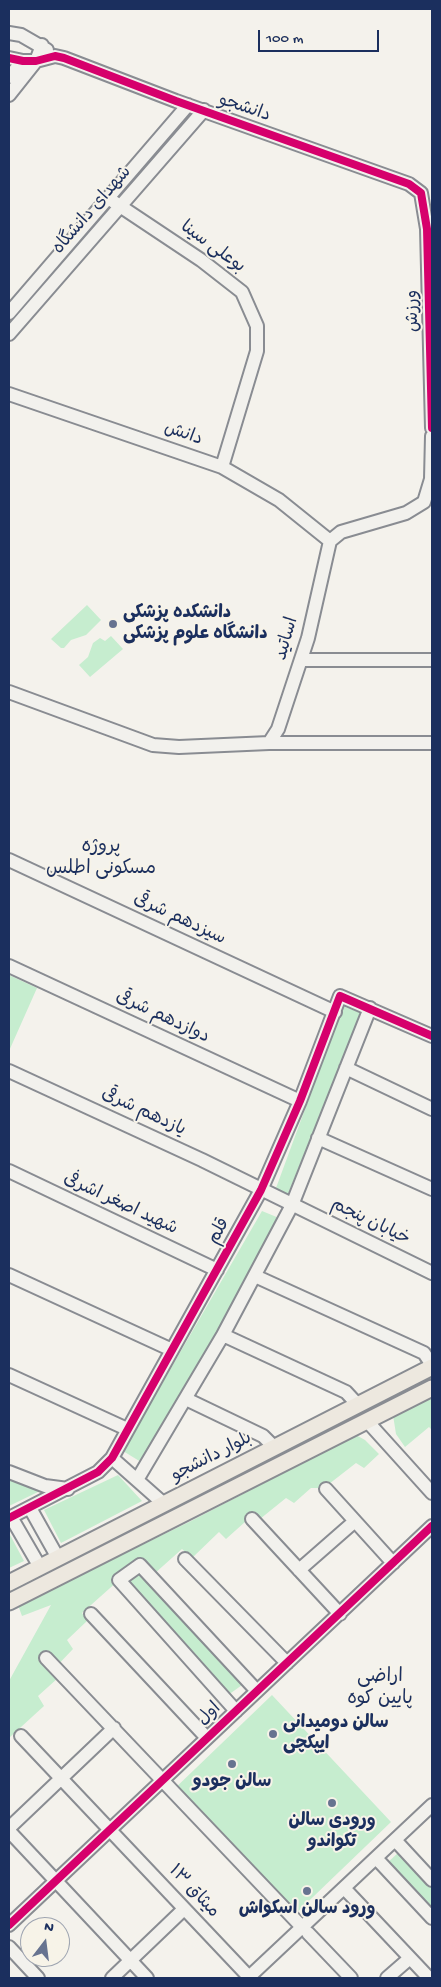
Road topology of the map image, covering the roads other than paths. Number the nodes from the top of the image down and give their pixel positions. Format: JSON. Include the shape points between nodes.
{"nodes":[{"id":1,"x":9,"y":33,"type":"edge"},
{"id":2,"x":42,"y":45,"type":"junction"},
{"id":3,"x":54,"y":56,"type":"junction"},
{"id":4,"x":9,"y":58,"type":"edge"},
{"id":5,"x":36,"y":60,"type":"junction"},
{"id":6,"x":23,"y":61,"type":"junction"},
{"id":7,"x":9,"y":77,"type":"edge"},
{"id":8,"x":9,"y":95,"type":"edge"},
{"id":9,"x":188,"y":105,"type":"junction"},
{"id":10,"x":204,"y":110,"type":"junction"},
{"id":11,"x":421,"y":193,"type":"joint"},
{"id":12,"x":108,"y":198,"type":"junction"},
{"id":13,"x":121,"y":206,"type":"junction"},
{"id":14,"x":9,"y":313,"type":"edge"},
{"id":15,"x":11,"y":326,"type":"edge"},
{"id":16,"x":9,"y":394,"type":"edge"},
{"id":17,"x":432,"y":428,"type":"edge"},
{"id":18,"x":432,"y":436,"type":"edge"},
{"id":19,"x":222,"y":467,"type":"junction"},
{"id":20,"x":330,"y":541,"type":"junction"},
{"id":21,"x":301,"y":660,"type":"junction"},
{"id":22,"x":432,"y":660,"type":"edge"},
{"id":23,"x":9,"y":692,"type":"edge"},
{"id":24,"x":270,"y":742,"type":"junction"},
{"id":25,"x":432,"y":743,"type":"edge"},
{"id":26,"x":9,"y":860,"type":"edge"},
{"id":27,"x":9,"y":966,"type":"edge"},
{"id":28,"x":370,"y":1008,"type":"junction"},
{"id":29,"x":335,"y":1012,"type":"junction"},
{"id":30,"x":432,"y":1036,"type":"edge"},
{"id":31,"x":346,"y":1068,"type":"junction"},
{"id":32,"x":9,"y":1071,"type":"edge"},
{"id":33,"x":300,"y":1101,"type":"junction"},
{"id":34,"x":432,"y":1109,"type":"edge"},
{"id":35,"x":318,"y":1138,"type":"junction"},
{"id":36,"x":9,"y":1171,"type":"edge"},
{"id":37,"x":432,"y":1189,"type":"edge"},
{"id":38,"x":261,"y":1190,"type":"junction"},
{"id":39,"x":292,"y":1205,"type":"junction"},
{"id":40,"x":217,"y":1270,"type":"junction"},
{"id":41,"x":432,"y":1274,"type":"edge"},
{"id":42,"x":9,"y":1275,"type":"edge"},
{"id":43,"x":255,"y":1276,"type":"junction"},
{"id":44,"x":224,"y":1335,"type":"junction"},
{"id":45,"x":172,"y":1350,"type":"junction"},
{"id":46,"x":432,"y":1366,"type":"edge"},
{"id":47,"x":9,"y":1375,"type":"edge"},
{"id":48,"x":432,"y":1388,"type":"edge"},
{"id":49,"x":186,"y":1399,"type":"junction"},
{"id":50,"x":358,"y":1405,"type":"junction"},
{"id":51,"x":366,"y":1421,"type":"junction"},
{"id":52,"x":128,"y":1429,"type":"junction"},
{"id":53,"x":275,"y":1448,"type":"junction"},
{"id":54,"x":112,"y":1458,"type":"junction"},
{"id":55,"x":9,"y":1472,"type":"edge"},
{"id":56,"x":137,"y":1480,"type":"junction"},
{"id":57,"x":68,"y":1489,"type":"junction"},
{"id":58,"x":326,"y":1489,"type":"dead end"},
{"id":59,"x":432,"y":1493,"type":"edge"},
{"id":60,"x":164,"y":1504,"type":"junction"},
{"id":61,"x":30,"y":1508,"type":"junction"},
{"id":62,"x":10,"y":1518,"type":"edge"},
{"id":63,"x":252,"y":1519,"type":"dead end"},
{"id":64,"x":355,"y":1521,"type":"junction"},
{"id":65,"x":432,"y":1526,"type":"edge"},
{"id":66,"x":58,"y":1558,"type":"junction"},
{"id":67,"x":185,"y":1559,"type":"dead end"},
{"id":68,"x":393,"y":1563,"type":"junction"},
{"id":69,"x":40,"y":1567,"type":"junction"},
{"id":70,"x":299,"y":1570,"type":"junction"},
{"id":71,"x":9,"y":1583,"type":"edge"},
{"id":72,"x":9,"y":1602,"type":"edge"},
{"id":73,"x":91,"y":1614,"type":"dead end"},
{"id":74,"x":340,"y":1614,"type":"junction"},
{"id":75,"x":46,"y":1658,"type":"dead end"},
{"id":76,"x":287,"y":1663,"type":"junction"},
{"id":77,"x":257,"y":1691,"type":"junction"},
{"id":78,"x":236,"y":1711,"type":"junction"},
{"id":79,"x":114,"y":1728,"type":"junction"},
{"id":80,"x":21,"y":1736,"type":"dead end"},
{"id":81,"x":208,"y":1738,"type":"junction"},
{"id":82,"x":62,"y":1779,"type":"junction"},
{"id":83,"x":163,"y":1780,"type":"junction"},
{"id":84,"x":430,"y":1812,"type":"edge"},
{"id":85,"x":9,"y":1830,"type":"edge"},
{"id":86,"x":110,"y":1830,"type":"junction"},
{"id":87,"x":395,"y":1840,"type":"junction"},
{"id":88,"x":376,"y":1858,"type":"junction"},
{"id":89,"x":432,"y":1880,"type":"edge"},
{"id":90,"x":56,"y":1881,"type":"junction"},
{"id":91,"x":344,"y":1888,"type":"junction"},
{"id":92,"x":184,"y":1909,"type":"junction"},
{"id":93,"x":432,"y":1918,"type":"edge"},
{"id":94,"x":9,"y":1926,"type":"edge"},
{"id":95,"x":305,"y":1930,"type":"junction"},
{"id":96,"x":9,"y":1947,"type":"edge"},
{"id":97,"x":410,"y":1958,"type":"junction"},
{"id":98,"x":130,"y":1960,"type":"junction"},
{"id":99,"x":38,"y":1978,"type":"edge"},
{"id":100,"x":112,"y":1978,"type":"edge"},
{"id":101,"x":147,"y":1978,"type":"edge"},
{"id":102,"x":250,"y":1978,"type":"edge"},
{"id":103,"x":350,"y":1978,"type":"edge"},
{"id":104,"x":387,"y":1978,"type":"edge"},
{"id":105,"x":429,"y":1978,"type":"edge"}],
"edges":[{"from":1,"to":2,"type":"street"},
{"from":2,"to":3,"type":"street"},
{"from":2,"to":5,"type":"street"},
{"from":3,"to":5,"type":"street"},
{"from":3,"to":9,"type":"street","name":"دانشجو"},
{"from":4,"to":6,"type":"street"},
{"from":5,"to":6,"type":"street"},
{"from":5,"to":8,"type":"street"},
{"from":6,"to":7,"type":"street"},
{"from":9,"to":10,"type":"street","name":"دانشجو"},
{"from":9,"to":12,"type":"street","name":"شهدای دانشگاه"},
{"from":10,"to":11,"type":"street","name":"دانشجو","via":[[409,184]]},
{"from":10,"to":13,"type":"street","name":"شهدای دانشگاه"},
{"from":11,"to":17,"type":"street","name":"ورزش","via":[[427,229]]},
{"from":12,"to":13,"type":"street","name":"بوعلی سینا"},
{"from":12,"to":14,"type":"street","name":"شهدای دانشگاه"},
{"from":13,"to":15,"type":"street","name":"شهدای دانشگاه"},
{"from":13,"to":19,"type":"street","name":"بوعلی سینا","via":[[242,292],[257,326],[257,351]]},
{"from":16,"to":19,"type":"street","name":"دانش"},
{"from":18,"to":20,"type":"street","via":[[431,479],[424,502],[406,513],[341,532]]},
{"from":19,"to":20,"type":"street","name":"دانش","via":[[278,500]]},
{"from":20,"to":21,"type":"street","name":"اساتید"},
{"from":21,"to":22,"type":"street"},
{"from":21,"to":24,"type":"street","name":"اساتید","via":[[278,729]]},
{"from":23,"to":24,"type":"street","via":[[153,745]]},
{"from":24,"to":25,"type":"street"},
{"from":26,"to":29,"type":"street","name":"سیزدهم شرقی"},
{"from":27,"to":33,"type":"street","name":"دوازدهم شرقی"},
{"from":28,"to":29,"type":"street","via":[[340,996]]},
{"from":28,"to":30,"type":"street"},
{"from":28,"to":31,"type":"street"},
{"from":29,"to":33,"type":"street","name":"قلم"},
{"from":31,"to":34,"type":"street"},
{"from":31,"to":35,"type":"street"},
{"from":32,"to":38,"type":"street","name":"یازدهم شرقی"},
{"from":33,"to":38,"type":"street","name":"قلم"},
{"from":35,"to":37,"type":"street"},
{"from":35,"to":39,"type":"street"},
{"from":36,"to":40,"type":"street","name":"شهید اصغر اشرفی"},
{"from":38,"to":39,"type":"street","name":"یازدهم شرقی"},
{"from":38,"to":40,"type":"street","name":"قلم"},
{"from":39,"to":41,"type":"street","name":"خیابان پنجم"},
{"from":39,"to":43,"type":"street"},
{"from":40,"to":45,"type":"street","name":"قلم"},
{"from":42,"to":45,"type":"street"},
{"from":43,"to":44,"type":"street"},
{"from":43,"to":46,"type":"street","via":[[424,1353]]},
{"from":44,"to":49,"type":"street"},
{"from":44,"to":50,"type":"street","via":[[346,1392]]},
{"from":45,"to":52,"type":"street","name":"قلم"},
{"from":46,"to":50,"type":"main road","name":"بلوار دانشجو"},
{"from":47,"to":52,"type":"street"},
{"from":48,"to":51,"type":"main road","name":"بلوار دانشجو"},
{"from":49,"to":53,"type":"street","via":[[263,1436]]},
{"from":49,"to":56,"type":"street"},
{"from":50,"to":53,"type":"main road","name":"بلوار دانشجو"},
{"from":51,"to":59,"type":"street"},
{"from":51,"to":72,"type":"main road","name":"بلوار دانشجو"},
{"from":52,"to":54,"type":"street","name":"قلم"},
{"from":53,"to":60,"type":"main road","name":"بلوار دانشجو"},
{"from":54,"to":56,"type":"street"},
{"from":54,"to":57,"type":"street","name":"قلم","via":[[98,1472]]},
{"from":55,"to":57,"type":"street","via":[[45,1486]]},
{"from":56,"to":60,"type":"street"},
{"from":57,"to":61,"type":"street","name":"قلم"},
{"from":58,"to":64,"type":"street"},
{"from":60,"to":66,"type":"main road","name":"بلوار دانشجو"},
{"from":61,"to":62,"type":"street","name":"قلم"},
{"from":61,"to":66,"type":"street"},
{"from":62,"to":69,"type":"street"},
{"from":63,"to":70,"type":"street"},
{"from":64,"to":68,"type":"street"},
{"from":64,"to":70,"type":"street"},
{"from":65,"to":68,"type":"street","name":"اول"},
{"from":66,"to":69,"type":"main road","name":"بلوار دانشجو"},
{"from":67,"to":76,"type":"street"},
{"from":68,"to":74,"type":"street","name":"اول"},
{"from":69,"to":71,"type":"main road","name":"بلوار دانشجو"},
{"from":70,"to":74,"type":"street"},
{"from":73,"to":81,"type":"street"},
{"from":74,"to":76,"type":"street","name":"اول"},
{"from":75,"to":79,"type":"street"},
{"from":76,"to":77,"type":"street","name":"اول"},
{"from":77,"to":78,"type":"street","name":"اول"},
{"from":77,"to":78,"type":"street","via":[[140,1565],[118,1580]]},
{"from":78,"to":81,"type":"street","name":"اول"},
{"from":79,"to":82,"type":"street"},
{"from":79,"to":83,"type":"street"},
{"from":80,"to":82,"type":"street","name":"میثاق ۱۳"},
{"from":81,"to":83,"type":"street","name":"اول"},
{"from":82,"to":85,"type":"street"},
{"from":82,"to":86,"type":"street","name":"میثاق ۱۳"},
{"from":83,"to":86,"type":"street","name":"اول"},
{"from":83,"to":95,"type":"street"},
{"from":84,"to":87,"type":"street"},
{"from":85,"to":90,"type":"street"},
{"from":86,"to":90,"type":"street","name":"اول"},
{"from":86,"to":92,"type":"street","name":"میثاق ۱۳"},
{"from":87,"to":88,"type":"street"},
{"from":87,"to":89,"type":"street"},
{"from":88,"to":91,"type":"street"},
{"from":88,"to":93,"type":"street"},
{"from":90,"to":94,"type":"street","name":"اول"},
{"from":90,"to":98,"type":"street"},
{"from":91,"to":95,"type":"street"},
{"from":91,"to":97,"type":"street"},
{"from":92,"to":98,"type":"street"},
{"from":92,"to":102,"type":"street","name":"میثاق ۱۳"},
{"from":95,"to":102,"type":"street"},
{"from":95,"to":103,"type":"street"},
{"from":96,"to":99,"type":"street"},
{"from":97,"to":104,"type":"street"},
{"from":97,"to":105,"type":"street"},
{"from":98,"to":100,"type":"street"},
{"from":98,"to":101,"type":"street"}]}
